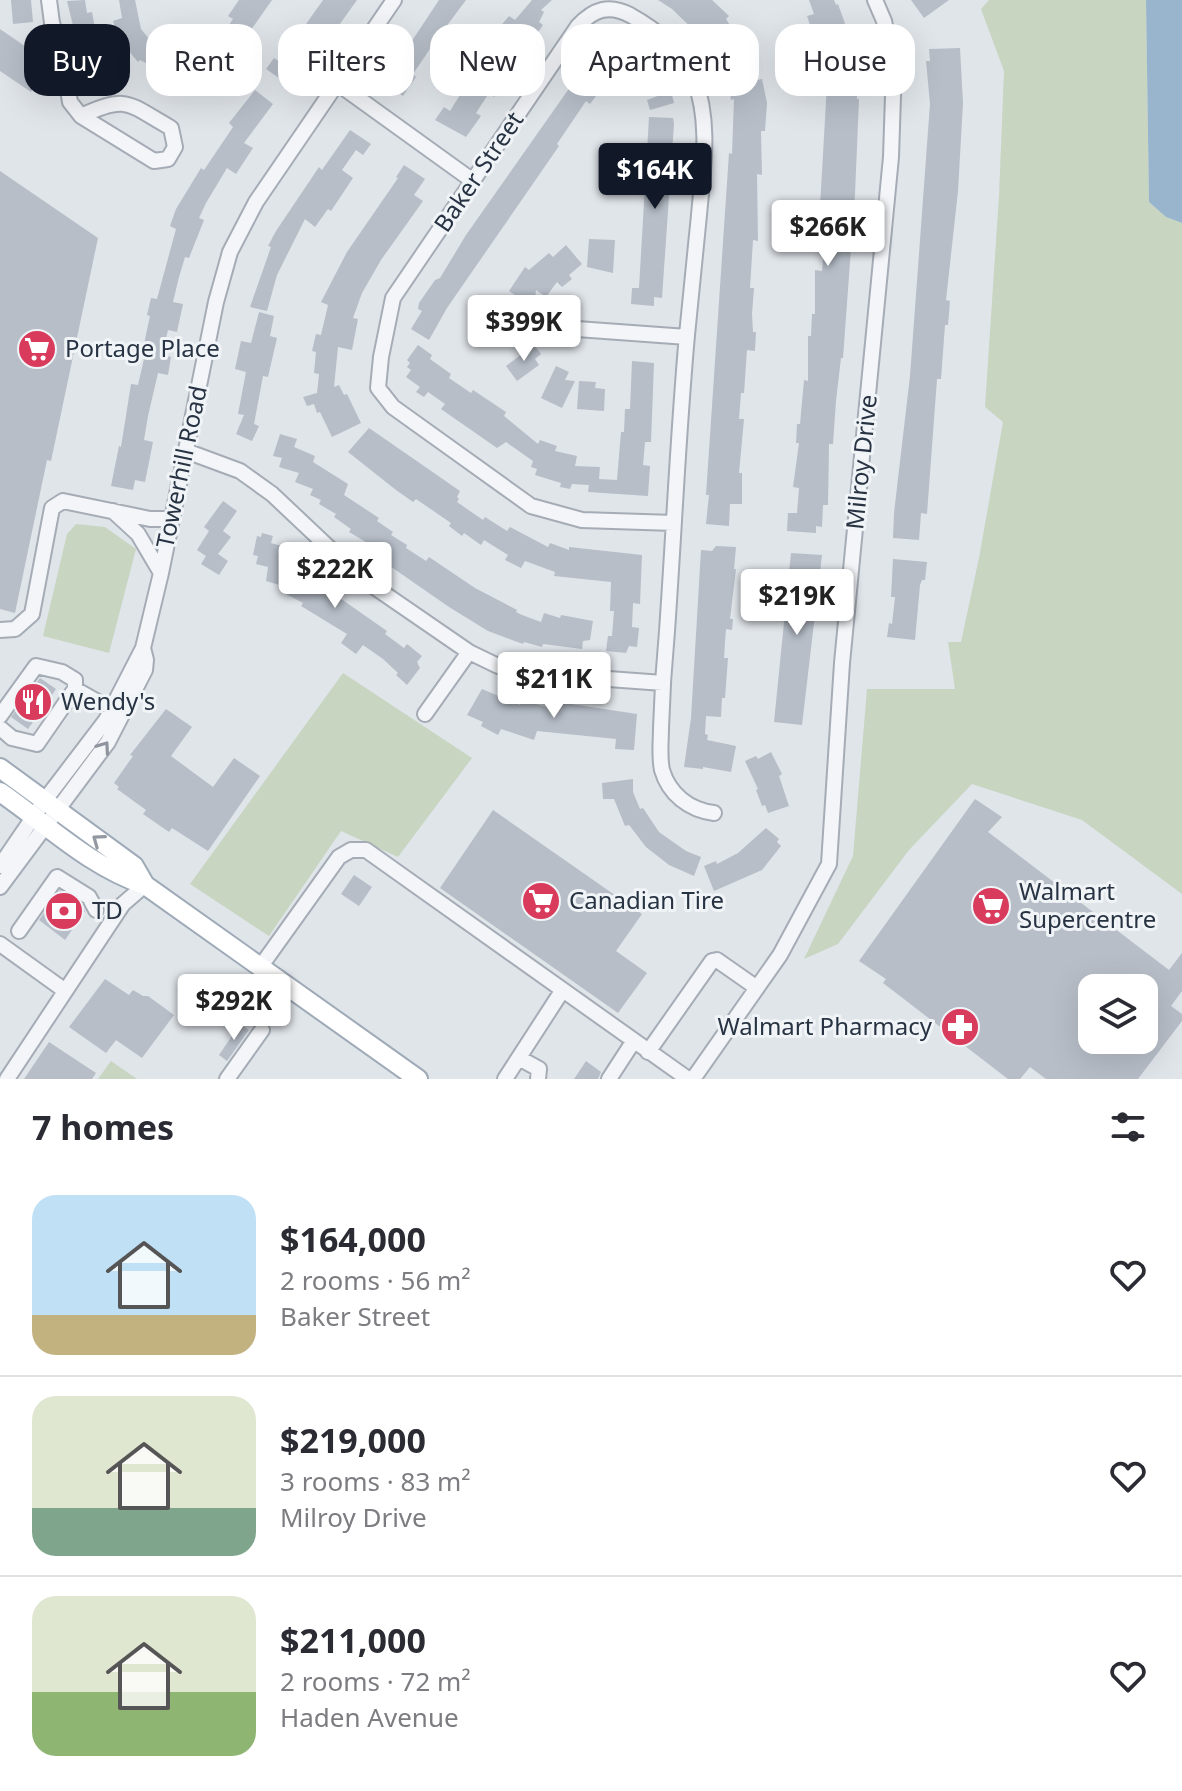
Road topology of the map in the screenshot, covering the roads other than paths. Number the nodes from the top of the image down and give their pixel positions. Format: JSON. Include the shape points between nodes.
{"nodes":[{"id":1,"x":49,"y":0,"type":"edge"},
{"id":2,"x":394,"y":0,"type":"edge"},
{"id":3,"x":875,"y":0,"type":"edge"},
{"id":4,"x":378,"y":24,"type":"edge"},
{"id":5,"x":328,"y":96,"type":"edge"},
{"id":6,"x":355,"y":96,"type":"edge"},
{"id":7,"x":81,"y":116,"type":"junction"},
{"id":8,"x":473,"y":181,"type":"junction"},
{"id":9,"x":577,"y":329,"type":"dead end"},
{"id":10,"x":687,"y":337,"type":"junction"},
{"id":11,"x":186,"y":451,"type":"junction"},
{"id":12,"x":113,"y":511,"type":"junction"},
{"id":13,"x":171,"y":519,"type":"junction"},
{"id":14,"x":674,"y":523,"type":"junction"},
{"id":15,"x":161,"y":573,"type":"junction"},
{"id":16,"x":0,"y":630,"type":"edge"},
{"id":17,"x":143,"y":648,"type":"junction"},
{"id":18,"x":469,"y":652,"type":"junction"},
{"id":19,"x":663,"y":683,"type":"junction"},
{"id":20,"x":75,"y":689,"type":"junction"},
{"id":21,"x":113,"y":707,"type":"junction"},
{"id":22,"x":425,"y":714,"type":"dead end"},
{"id":23,"x":0,"y":716,"type":"edge"},
{"id":24,"x":0,"y":728,"type":"edge"},
{"id":25,"x":0,"y":768,"type":"edge"},
{"id":26,"x":0,"y":792,"type":"edge"},
{"id":27,"x":51,"y":805,"type":"junction"},
{"id":28,"x":714,"y":813,"type":"dead end"},
{"id":29,"x":39,"y":822,"type":"junction"},
{"id":30,"x":0,"y":866,"type":"edge"},
{"id":31,"x":145,"y":885,"type":"junction"},
{"id":32,"x":0,"y":887,"type":"edge"},
{"id":33,"x":96,"y":910,"type":"dead end"},
{"id":34,"x":19,"y":931,"type":"dead end"},
{"id":35,"x":0,"y":944,"type":"edge"},
{"id":36,"x":261,"y":966,"type":"junction"},
{"id":37,"x":757,"y":988,"type":"junction"},
{"id":38,"x":64,"y":990,"type":"junction"},
{"id":39,"x":562,"y":991,"type":"junction"},
{"id":40,"x":262,"y":1030,"type":"dead end"},
{"id":41,"x":633,"y":1042,"type":"junction"},
{"id":42,"x":648,"y":1052,"type":"junction"},
{"id":43,"x":519,"y":1058,"type":"junction"},
{"id":44,"x":7,"y":1079,"type":"edge"},
{"id":45,"x":227,"y":1079,"type":"edge"},
{"id":46,"x":418,"y":1079,"type":"edge"},
{"id":47,"x":505,"y":1079,"type":"edge"},
{"id":48,"x":538,"y":1079,"type":"edge"},
{"id":49,"x":609,"y":1079,"type":"edge"},
{"id":50,"x":690,"y":1079,"type":"edge"}],
"edges":[{"from":1,"to":7,"type":"street","via":[[70,102]]},
{"from":2,"to":4,"type":"street","name":"Towerhill Road"},
{"from":3,"to":37,"type":"street","name":"Milroy Drive","via":[[894,65],[891,157],[842,663],[829,864]]},
{"from":5,"to":11,"type":"street","name":"Towerhill Road","via":[[256,202],[230,252]]},
{"from":6,"to":8,"type":"street"},
{"from":7,"to":7,"type":"street","via":[[154,161],[168,159],[175,147],[171,128],[125,103],[107,104]]},
{"from":8,"to":10,"type":"street","name":"Baker Street","via":[[589,14],[617,8],[640,21],[670,43],[693,75],[704,114],[705,156]]},
{"from":8,"to":14,"type":"street","name":"Baker Street","via":[[393,298],[378,388],[384,399],[531,506],[582,520]]},
{"from":9,"to":10,"type":"street"},
{"from":10,"to":14,"type":"street","name":"Baker Street"},
{"from":11,"to":13,"type":"street","name":"Towerhill Road"},
{"from":11,"to":18,"type":"street","via":[[240,471],[360,577]]},
{"from":12,"to":13,"type":"street"},
{"from":12,"to":15,"type":"street","via":[[138,534]]},
{"from":12,"to":16,"type":"street","via":[[63,501],[52,508],[32,614],[15,629]]},
{"from":13,"to":15,"type":"street","name":"Towerhill Road"},
{"from":14,"to":19,"type":"street","name":"Baker Street"},
{"from":15,"to":17,"type":"street","name":"Towerhill Road"},
{"from":17,"to":21,"type":"street","name":"Towerhill Road"},
{"from":27,"to":17,"type":"street","name":"Towerhill Road","one_way":true,"via":[[108,742],[145,670]]},
{"from":18,"to":19,"type":"street","via":[[527,673]]},
{"from":18,"to":22,"type":"street"},
{"from":19,"to":28,"type":"street","name":"Baker Street","via":[[661,755],[669,787],[680,800]]},
{"from":20,"to":21,"type":"street"},
{"from":20,"to":23,"type":"street","via":[[75,680],[62,672],[36,666]]},
{"from":20,"to":24,"type":"street","via":[[37,744],[12,738]]},
{"from":21,"to":27,"type":"street","name":"Towerhill Road"},
{"from":25,"to":27,"type":"main road"},
{"from":26,"to":29,"type":"main road"},
{"from":27,"to":29,"type":"street","name":"Towerhill Road"},
{"from":31,"to":27,"type":"main road","one_way":true,"via":[[134,866]]},
{"from":29,"to":30,"type":"street","name":"Towerhill Road"},
{"from":29,"to":31,"type":"main road","via":[[116,876]]},
{"from":29,"to":32,"type":"street","name":"Towerhill Road"},
{"from":31,"to":36,"type":"main road"},
{"from":31,"to":38,"type":"street","via":[[123,904]]},
{"from":33,"to":34,"type":"street","via":[[89,897],[57,877]]},
{"from":35,"to":38,"type":"street"},
{"from":36,"to":39,"type":"street","via":[[339,857],[358,849]]},
{"from":36,"to":46,"type":"main road"},
{"from":37,"to":42,"type":"street","via":[[712,961]]},
{"from":37,"to":50,"type":"street","name":"Milroy Drive"},
{"from":38,"to":44,"type":"street"},
{"from":39,"to":41,"type":"street"},
{"from":39,"to":43,"type":"street"},
{"from":40,"to":45,"type":"street"},
{"from":41,"to":42,"type":"street"},
{"from":41,"to":49,"type":"street"},
{"from":42,"to":50,"type":"street"},
{"from":43,"to":47,"type":"street"},
{"from":43,"to":48,"type":"street","via":[[539,1069]]}]}
